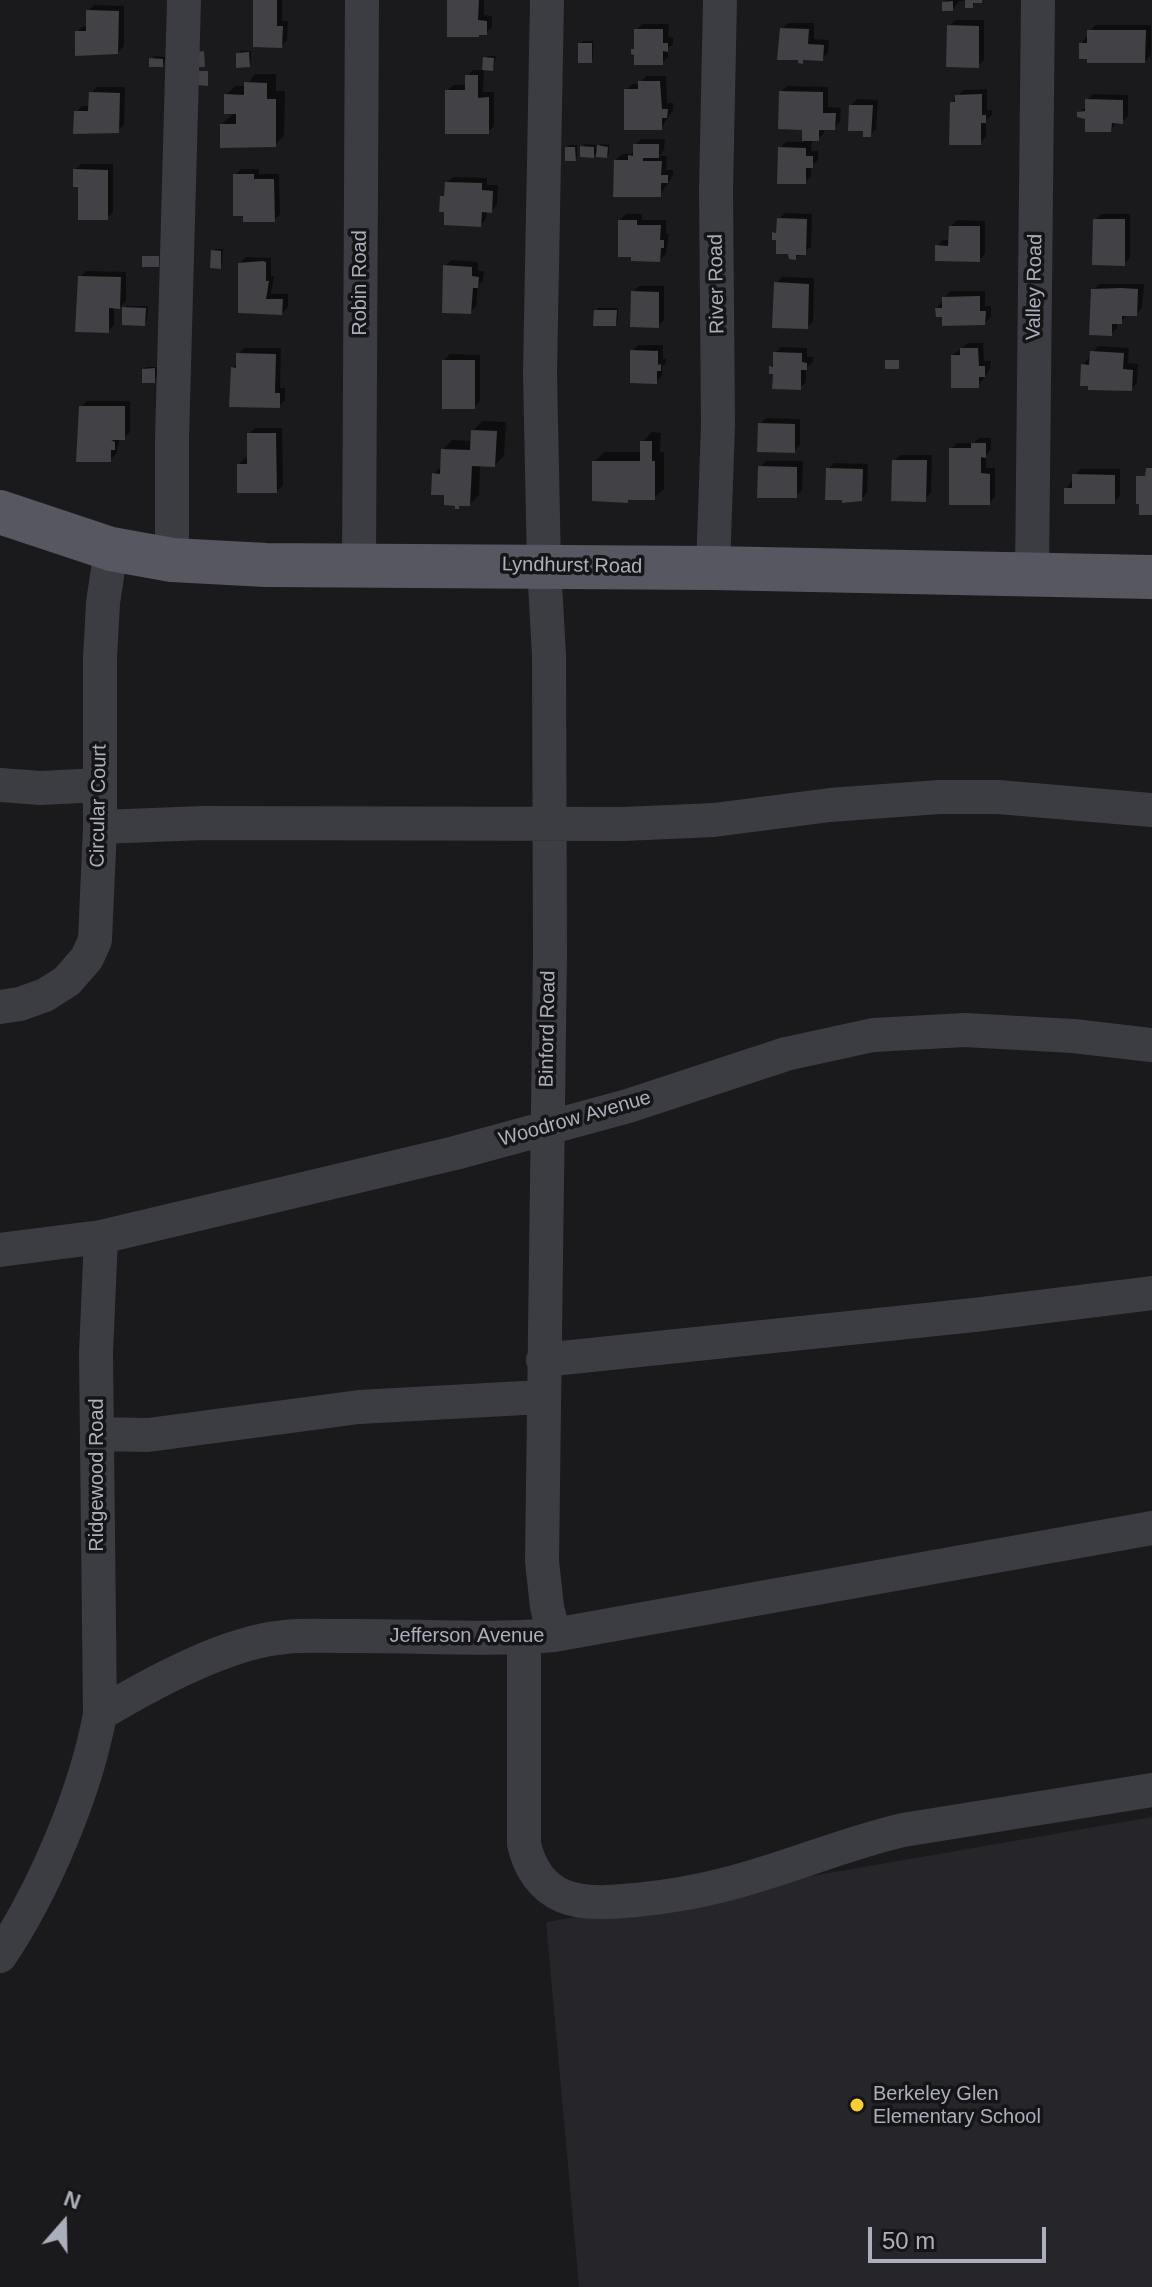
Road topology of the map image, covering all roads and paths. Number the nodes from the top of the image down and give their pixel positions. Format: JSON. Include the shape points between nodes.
{"nodes":[{"id":1,"x":184,"y":0,"type":"edge"},
{"id":2,"x":362,"y":0,"type":"edge"},
{"id":3,"x":547,"y":0,"type":"edge"},
{"id":4,"x":720,"y":0,"type":"edge"},
{"id":5,"x":1038,"y":0,"type":"edge"},
{"id":6,"x":0,"y":512,"type":"edge"},
{"id":7,"x":111,"y":549,"type":"junction"},
{"id":8,"x":172,"y":560,"type":"junction"},
{"id":9,"x":359,"y":565,"type":"junction"},
{"id":10,"x":544,"y":566,"type":"junction"},
{"id":11,"x":713,"y":568,"type":"junction"},
{"id":12,"x":1032,"y":574,"type":"junction"},
{"id":13,"x":1152,"y":577,"type":"edge"},
{"id":14,"x":0,"y":785,"type":"edge"},
{"id":15,"x":100,"y":785,"type":"junction"},
{"id":16,"x":1152,"y":810,"type":"edge"},
{"id":17,"x":550,"y":822,"type":"junction"},
{"id":18,"x":100,"y":827,"type":"junction"},
{"id":19,"x":0,"y":1007,"type":"edge"},
{"id":20,"x":1152,"y":1045,"type":"edge"},
{"id":21,"x":546,"y":1129,"type":"junction"},
{"id":22,"x":101,"y":1237,"type":"junction"},
{"id":23,"x":0,"y":1250,"type":"edge"},
{"id":24,"x":1152,"y":1293,"type":"edge"},
{"id":25,"x":543,"y":1360,"type":"junction"},
{"id":26,"x":542,"y":1397,"type":"junction"},
{"id":27,"x":97,"y":1434,"type":"junction"},
{"id":28,"x":1152,"y":1528,"type":"edge"},
{"id":29,"x":539,"y":1636,"type":"junction"},
{"id":30,"x":100,"y":1714,"type":"junction"},
{"id":31,"x":1152,"y":1790,"type":"edge"},
{"id":32,"x":0,"y":1956,"type":"edge"}],
"edges":[{"from":1,"to":8,"type":"street"},
{"from":2,"to":9,"type":"street","name":"Robin Road"},
{"from":3,"to":10,"type":"street","name":"Binford Road","via":[[540,373]]},
{"from":4,"to":11,"type":"street","name":"River Road"},
{"from":5,"to":12,"type":"street","name":"Valley Road"},
{"from":6,"to":7,"type":"main road","name":"Lyndhurst Road"},
{"from":7,"to":8,"type":"main road","name":"Lyndhurst Road"},
{"from":7,"to":15,"type":"street","name":"Circular Court","via":[[101,644]]},
{"from":8,"to":9,"type":"main road","name":"Lyndhurst Road"},
{"from":9,"to":10,"type":"main road","name":"Lyndhurst Road"},
{"from":10,"to":11,"type":"main road","name":"Lyndhurst Road"},
{"from":10,"to":17,"type":"street","name":"Binford Road"},
{"from":11,"to":12,"type":"main road","name":"Lyndhurst Road"},
{"from":12,"to":13,"type":"main road","name":"Lyndhurst Road"},
{"from":14,"to":15,"type":"street"},
{"from":15,"to":18,"type":"street","name":"Circular Court"},
{"from":16,"to":17,"type":"street","via":[[939,797],[714,820]]},
{"from":17,"to":18,"type":"street"},
{"from":17,"to":21,"type":"street","name":"Binford Road"},
{"from":18,"to":19,"type":"street","name":"Circular Court","via":[[95,940],[87,958],[67,981],[45,995]]},
{"from":20,"to":21,"type":"street","name":"Woodrow Avenue","via":[[965,1030],[873,1035],[786,1054]]},
{"from":21,"to":22,"type":"street","name":"Woodrow Avenue"},
{"from":21,"to":25,"type":"street","name":"Binford Road"},
{"from":22,"to":23,"type":"street","name":"Woodrow Avenue"},
{"from":22,"to":27,"type":"street","name":"Ridgewood Road"},
{"from":24,"to":25,"type":"street"},
{"from":25,"to":26,"type":"street","name":"Binford Road"},
{"from":26,"to":27,"type":"street","via":[[359,1407],[148,1435]]},
{"from":26,"to":29,"type":"street","name":"Binford Road","via":[[547,1607]]},
{"from":27,"to":30,"type":"street","name":"Ridgewood Road"},
{"from":28,"to":29,"type":"street","name":"Jefferson Avenue"},
{"from":29,"to":30,"type":"street","name":"Jefferson Avenue","via":[[283,1637],[198,1662]]},
{"from":29,"to":31,"type":"street","name":"Binford Road","via":[[524,1844],[535,1873],[562,1896],[581,1901],[617,1902],[727,1885],[903,1830]]},
{"from":30,"to":32,"type":"street","via":[[94,1747],[61,1836]]}]}
